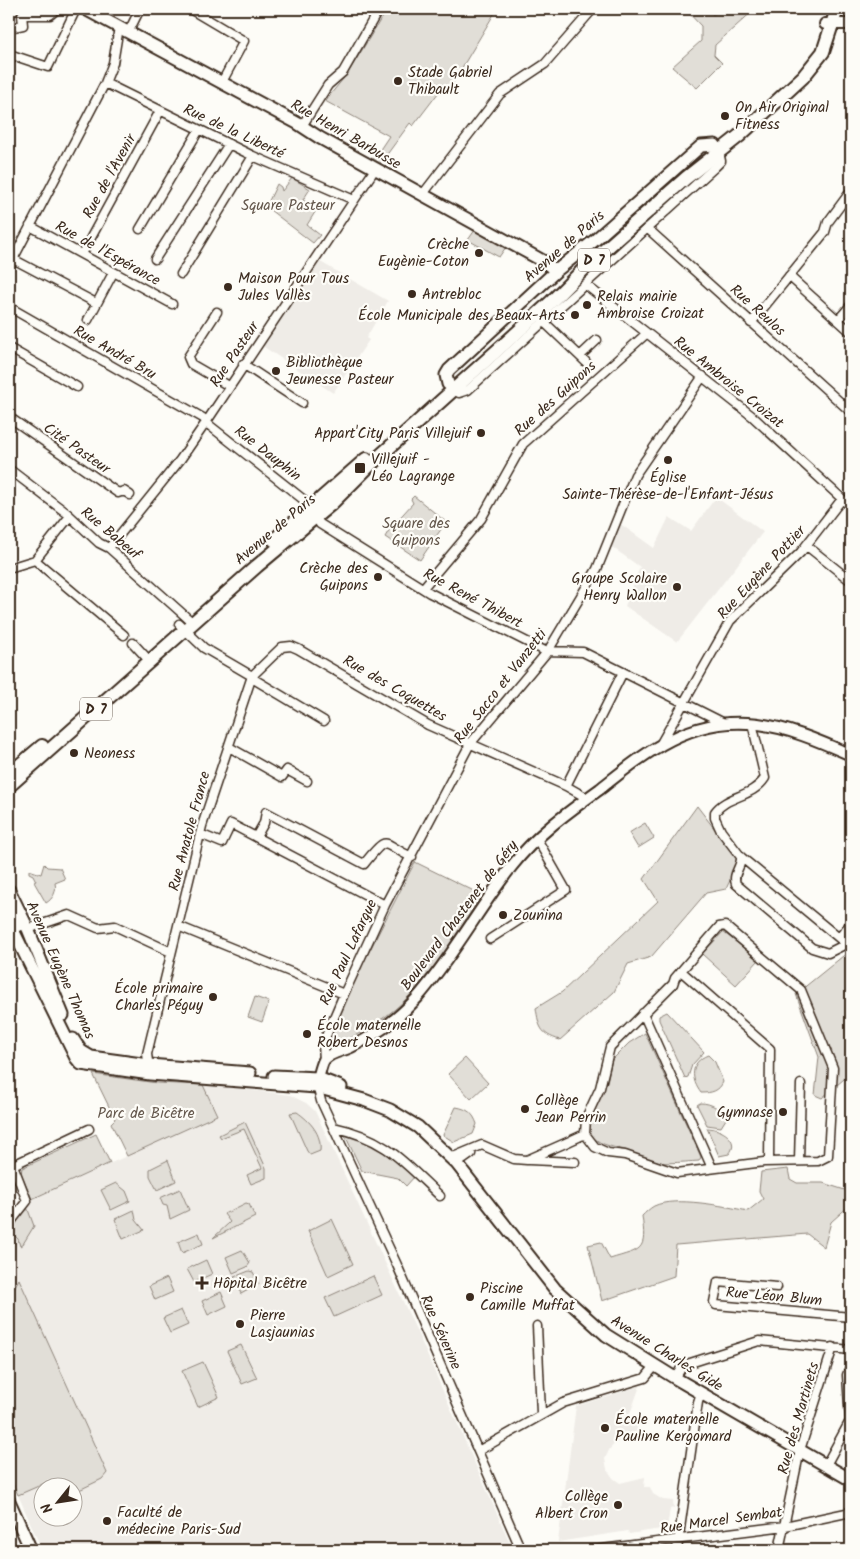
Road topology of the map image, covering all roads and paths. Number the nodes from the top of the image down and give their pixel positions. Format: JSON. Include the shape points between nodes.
{"nodes":[{"id":1,"x":57,"y":9,"type":"edge"},
{"id":2,"x":140,"y":9,"type":"edge"},
{"id":3,"x":190,"y":9,"type":"edge"},
{"id":4,"x":592,"y":9,"type":"edge"},
{"id":5,"x":829,"y":9,"type":"edge"},
{"id":6,"x":837,"y":9,"type":"edge"},
{"id":7,"x":79,"y":10,"type":"edge"},
{"id":8,"x":377,"y":10,"type":"edge"},
{"id":9,"x":851,"y":24,"type":"edge"},
{"id":10,"x":829,"y":25,"type":"junction"},
{"id":11,"x":9,"y":28,"type":"edge"},
{"id":12,"x":124,"y":29,"type":"junction"},
{"id":13,"x":9,"y":54,"type":"edge"},
{"id":14,"x":222,"y":82,"type":"junction"},
{"id":15,"x":105,"y":83,"type":"junction"},
{"id":16,"x":160,"y":111,"type":"junction"},
{"id":17,"x":302,"y":126,"type":"junction"},
{"id":18,"x":199,"y":130,"type":"junction"},
{"id":19,"x":229,"y":144,"type":"junction"},
{"id":20,"x":717,"y":149,"type":"junction"},
{"id":21,"x":253,"y":156,"type":"junction"},
{"id":22,"x":375,"y":168,"type":"junction"},
{"id":23,"x":851,"y":192,"type":"edge"},
{"id":24,"x":423,"y":194,"type":"junction"},
{"id":25,"x":354,"y":200,"type":"junction"},
{"id":26,"x":30,"y":226,"type":"junction"},
{"id":27,"x":647,"y":228,"type":"junction"},
{"id":28,"x":140,"y":229,"type":"dead end"},
{"id":29,"x":82,"y":254,"type":"junction"},
{"id":30,"x":155,"y":259,"type":"dead end"},
{"id":31,"x":11,"y":263,"type":"edge"},
{"id":32,"x":556,"y":271,"type":"junction"},
{"id":33,"x":113,"y":272,"type":"junction"},
{"id":34,"x":181,"y":274,"type":"dead end"},
{"id":35,"x":789,"y":276,"type":"junction"},
{"id":36,"x":586,"y":285,"type":"junction"},
{"id":37,"x":96,"y":303,"type":"junction"},
{"id":38,"x":172,"y":304,"type":"dead end"},
{"id":39,"x":851,"y":305,"type":"edge"},
{"id":40,"x":9,"y":307,"type":"edge"},
{"id":41,"x":217,"y":312,"type":"dead end"},
{"id":42,"x":88,"y":320,"type":"dead end"},
{"id":43,"x":838,"y":320,"type":"junction"},
{"id":44,"x":543,"y":321,"type":"junction"},
{"id":45,"x":751,"y":323,"type":"junction"},
{"id":46,"x":851,"y":332,"type":"edge"},
{"id":47,"x":646,"y":334,"type":"junction"},
{"id":48,"x":597,"y":340,"type":"dead end"},
{"id":49,"x":9,"y":348,"type":"edge"},
{"id":50,"x":580,"y":356,"type":"junction"},
{"id":51,"x":586,"y":362,"type":"dead end"},
{"id":52,"x":244,"y":364,"type":"junction"},
{"id":53,"x":703,"y":376,"type":"junction"},
{"id":54,"x":229,"y":386,"type":"junction"},
{"id":55,"x":77,"y":387,"type":"dead end"},
{"id":56,"x":451,"y":387,"type":"junction"},
{"id":57,"x":302,"y":403,"type":"dead end"},
{"id":58,"x":850,"y":408,"type":"edge"},
{"id":59,"x":9,"y":418,"type":"edge"},
{"id":60,"x":207,"y":421,"type":"junction"},
{"id":61,"x":9,"y":469,"type":"edge"},
{"id":62,"x":130,"y":495,"type":"dead end"},
{"id":63,"x":842,"y":499,"type":"junction"},
{"id":64,"x":851,"y":507,"type":"edge"},
{"id":65,"x":312,"y":512,"type":"junction"},
{"id":66,"x":70,"y":516,"type":"junction"},
{"id":67,"x":807,"y":546,"type":"junction"},
{"id":68,"x":109,"y":548,"type":"junction"},
{"id":69,"x":35,"y":560,"type":"junction"},
{"id":70,"x":9,"y":568,"type":"edge"},
{"id":71,"x":851,"y":581,"type":"edge"},
{"id":72,"x":424,"y":588,"type":"junction"},
{"id":73,"x":185,"y":625,"type":"junction"},
{"id":74,"x":124,"y":634,"type":"dead end"},
{"id":75,"x":133,"y":643,"type":"dead end"},
{"id":76,"x":548,"y":651,"type":"junction"},
{"id":77,"x":145,"y":656,"type":"junction"},
{"id":78,"x":623,"y":672,"type":"junction"},
{"id":79,"x":252,"y":677,"type":"junction"},
{"id":80,"x":683,"y":701,"type":"junction"},
{"id":81,"x":324,"y":721,"type":"dead end"},
{"id":82,"x":724,"y":723,"type":"junction"},
{"id":83,"x":752,"y":723,"type":"junction"},
{"id":84,"x":470,"y":744,"type":"junction"},
{"id":85,"x":660,"y":745,"type":"junction"},
{"id":86,"x":229,"y":747,"type":"junction"},
{"id":87,"x":851,"y":754,"type":"edge"},
{"id":88,"x":9,"y":774,"type":"edge"},
{"id":89,"x":307,"y":781,"type":"dead end"},
{"id":90,"x":9,"y":786,"type":"edge"},
{"id":91,"x":566,"y":786,"type":"junction"},
{"id":92,"x":587,"y":798,"type":"junction"},
{"id":93,"x":200,"y":834,"type":"junction"},
{"id":94,"x":256,"y":837,"type":"junction"},
{"id":95,"x":536,"y":839,"type":"junction"},
{"id":96,"x":741,"y":857,"type":"junction"},
{"id":97,"x":411,"y":858,"type":"junction"},
{"id":98,"x":9,"y":890,"type":"edge"},
{"id":99,"x":385,"y":905,"type":"junction"},
{"id":100,"x":9,"y":911,"type":"edge"},
{"id":101,"x":9,"y":922,"type":"edge"},
{"id":102,"x":851,"y":923,"type":"edge"},
{"id":103,"x":178,"y":926,"type":"junction"},
{"id":104,"x":28,"y":929,"type":"junction"},
{"id":105,"x":838,"y":938,"type":"junction"},
{"id":106,"x":490,"y":939,"type":"dead end"},
{"id":107,"x":849,"y":946,"type":"edge"},
{"id":108,"x":171,"y":952,"type":"junction"},
{"id":109,"x":681,"y":971,"type":"junction"},
{"id":110,"x":48,"y":976,"type":"junction"},
{"id":111,"x":344,"y":994,"type":"junction"},
{"id":112,"x":643,"y":1013,"type":"junction"},
{"id":113,"x":324,"y":1061,"type":"junction"},
{"id":114,"x":90,"y":1062,"type":"junction"},
{"id":115,"x":146,"y":1064,"type":"junction"},
{"id":116,"x":317,"y":1082,"type":"junction"},
{"id":117,"x":802,"y":1084,"type":"dead end"},
{"id":118,"x":333,"y":1127,"type":"junction"},
{"id":119,"x":89,"y":1129,"type":"dead end"},
{"id":120,"x":585,"y":1134,"type":"junction"},
{"id":121,"x":527,"y":1160,"type":"junction"},
{"id":122,"x":454,"y":1161,"type":"junction"},
{"id":123,"x":799,"y":1161,"type":"junction"},
{"id":124,"x":575,"y":1162,"type":"dead end"},
{"id":125,"x":769,"y":1162,"type":"junction"},
{"id":126,"x":11,"y":1166,"type":"edge"},
{"id":127,"x":712,"y":1168,"type":"junction"},
{"id":128,"x":440,"y":1196,"type":"dead end"},
{"id":129,"x":9,"y":1224,"type":"edge"},
{"id":130,"x":777,"y":1287,"type":"dead end"},
{"id":131,"x":851,"y":1317,"type":"edge"},
{"id":132,"x":537,"y":1326,"type":"dead end"},
{"id":133,"x":833,"y":1347,"type":"junction"},
{"id":134,"x":851,"y":1350,"type":"edge"},
{"id":135,"x":851,"y":1365,"type":"edge"},
{"id":136,"x":655,"y":1366,"type":"junction"},
{"id":137,"x":675,"y":1378,"type":"junction"},
{"id":138,"x":701,"y":1393,"type":"junction"},
{"id":139,"x":542,"y":1413,"type":"junction"},
{"id":140,"x":842,"y":1435,"type":"junction"},
{"id":141,"x":851,"y":1436,"type":"edge"},
{"id":142,"x":800,"y":1450,"type":"junction"},
{"id":143,"x":478,"y":1451,"type":"junction"},
{"id":144,"x":826,"y":1465,"type":"junction"},
{"id":145,"x":851,"y":1480,"type":"edge"},
{"id":146,"x":9,"y":1501,"type":"edge"},
{"id":147,"x":851,"y":1512,"type":"edge"},
{"id":148,"x":785,"y":1526,"type":"junction"},
{"id":149,"x":678,"y":1540,"type":"junction"},
{"id":150,"x":29,"y":1547,"type":"edge"},
{"id":151,"x":521,"y":1550,"type":"edge"},
{"id":152,"x":594,"y":1550,"type":"edge"},
{"id":153,"x":677,"y":1550,"type":"edge"},
{"id":154,"x":779,"y":1550,"type":"edge"}],
"edges":[{"from":1,"to":11,"type":"street","via":[[50,15],[22,15],[23,25]]},
{"from":2,"to":12,"type":"street"},
{"from":3,"to":14,"type":"street","via":[[244,41]]},
{"from":4,"to":24,"type":"street","via":[[546,64],[500,94]]},
{"from":5,"to":10,"type":"main road","number":"D 7"},
{"from":6,"to":10,"type":"main road","number":"D 7"},
{"from":7,"to":12,"type":"main road","name":"Rue Henri Barbusse"},
{"from":7,"to":13,"type":"street","via":[[48,67]]},
{"from":8,"to":17,"type":"street","via":[[343,72],[328,85]]},
{"from":9,"to":10,"type":"street"},
{"from":10,"to":20,"type":"main road","name":"Avenue de Paris","number":"D 7","via":[[814,54],[802,68]]},
{"from":12,"to":14,"type":"main road","name":"Rue Henri Barbusse"},
{"from":12,"to":15,"type":"street"},
{"from":14,"to":17,"type":"main road","name":"Rue Henri Barbusse"},
{"from":15,"to":16,"type":"street","name":"Rue de la Liberté"},
{"from":15,"to":26,"type":"street"},
{"from":16,"to":18,"type":"street","name":"Rue de la Liberté"},
{"from":16,"to":29,"type":"street","name":"Rue de l'Avenir"},
{"from":17,"to":22,"type":"main road","name":"Rue Henri Barbusse"},
{"from":18,"to":19,"type":"street","name":"Rue de la Liberté"},
{"from":18,"to":28,"type":"street"},
{"from":19,"to":21,"type":"street","name":"Rue de la Liberté"},
{"from":19,"to":30,"type":"street"},
{"from":20,"to":27,"type":"street","name":"Avenue de Paris","via":[[721,161]]},
{"from":20,"to":32,"type":"main road","name":"Avenue de Paris","via":[[701,146]]},
{"from":20,"to":56,"type":"main road","name":"Avenue de Paris","number":"D 7","via":[[584,261]]},
{"from":21,"to":25,"type":"street","name":"Rue de la Liberté"},
{"from":21,"to":34,"type":"street"},
{"from":22,"to":24,"type":"main road","name":"Rue Henri Barbusse"},
{"from":22,"to":25,"type":"street","name":"Rue Pasteur"},
{"from":23,"to":35,"type":"street","via":[[828,222],[826,232]]},
{"from":24,"to":32,"type":"main road","name":"Rue Henri Barbusse"},
{"from":25,"to":52,"type":"street","name":"Rue Pasteur"},
{"from":26,"to":29,"type":"street","name":"Rue de l'Espérance"},
{"from":26,"to":31,"type":"street"},
{"from":27,"to":36,"type":"street","name":"Avenue de Paris"},
{"from":27,"to":45,"type":"street","name":"Rue Reulos"},
{"from":29,"to":33,"type":"street","name":"Rue de l'Espérance"},
{"from":31,"to":37,"type":"street"},
{"from":32,"to":56,"type":"main road","name":"Avenue de Paris","via":[[449,370],[446,375]]},
{"from":33,"to":37,"type":"street"},
{"from":33,"to":38,"type":"street","name":"Rue de l'Espérance"},
{"from":35,"to":43,"type":"street"},
{"from":35,"to":45,"type":"street"},
{"from":36,"to":44,"type":"street","name":"Avenue de Paris"},
{"from":36,"to":47,"type":"street","name":"Rue Ambroise Croizat"},
{"from":37,"to":42,"type":"street"},
{"from":39,"to":43,"type":"street"},
{"from":40,"to":60,"type":"street","name":"Rue André Bru"},
{"from":41,"to":54,"type":"street","via":[[188,357],[191,364]]},
{"from":43,"to":46,"type":"street"},
{"from":44,"to":50,"type":"street"},
{"from":44,"to":56,"type":"street","name":"Avenue de Paris","via":[[468,390],[459,394]]},
{"from":45,"to":58,"type":"street","name":"Rue Reulos"},
{"from":47,"to":53,"type":"street","name":"Rue Ambroise Croizat"},
{"from":47,"to":72,"type":"street","name":"Rue des Guipons","via":[[523,444],[481,519]]},
{"from":48,"to":50,"type":"street"},
{"from":49,"to":55,"type":"street"},
{"from":50,"to":51,"type":"street"},
{"from":52,"to":54,"type":"street","name":"Rue Pasteur"},
{"from":52,"to":57,"type":"street"},
{"from":53,"to":63,"type":"street","name":"Rue Ambroise Croizat","via":[[752,416]]},
{"from":53,"to":76,"type":"street","name":"Rue Sacco et Vanzetti","via":[[636,475],[597,569]]},
{"from":54,"to":60,"type":"street","name":"Rue Pasteur"},
{"from":56,"to":65,"type":"main road","name":"Avenue de Paris","number":"D 7"},
{"from":59,"to":62,"type":"street","name":"Cité Pasteur","via":[[118,493]]},
{"from":60,"to":65,"type":"street","name":"Rue Dauphin","via":[[304,500]]},
{"from":60,"to":68,"type":"street","name":"Rue Pasteur"},
{"from":61,"to":66,"type":"street","name":"Rue Babeuf"},
{"from":63,"to":64,"type":"street","name":"Rue Ambroise Croizat"},
{"from":63,"to":67,"type":"street","name":"Rue Eugène Pottier"},
{"from":65,"to":72,"type":"street","name":"Rue René Thibert","via":[[325,528]]},
{"from":65,"to":73,"type":"main road","name":"Avenue de Paris","number":"D 7"},
{"from":66,"to":68,"type":"street","name":"Rue Babeuf"},
{"from":66,"to":69,"type":"street"},
{"from":67,"to":71,"type":"street"},
{"from":67,"to":80,"type":"street","name":"Rue Eugène Pottier","via":[[730,621]]},
{"from":68,"to":73,"type":"street","name":"Rue Babeuf"},
{"from":69,"to":70,"type":"street"},
{"from":69,"to":74,"type":"street"},
{"from":72,"to":76,"type":"street","name":"Rue René Thibert"},
{"from":73,"to":77,"type":"main road","number":"D 7"},
{"from":73,"to":79,"type":"street","via":[[204,648]]},
{"from":73,"to":90,"type":"main road","number":"D 7"},
{"from":75,"to":77,"type":"street"},
{"from":76,"to":78,"type":"street","name":"Rue René Thibert","via":[[584,652]]},
{"from":76,"to":84,"type":"street","name":"Rue Sacco et Vanzetti"},
{"from":77,"to":88,"type":"main road","number":"D 7"},
{"from":78,"to":80,"type":"street","name":"Rue René Thibert"},
{"from":78,"to":91,"type":"street"},
{"from":79,"to":81,"type":"street"},
{"from":79,"to":84,"type":"street","name":"Rue des Coquettes","via":[[282,647],[291,646],[428,725]]},
{"from":79,"to":86,"type":"street","name":"Rue Anatole France"},
{"from":80,"to":82,"type":"street","name":"Rue René Thibert"},
{"from":80,"to":85,"type":"street","name":"Rue Eugène Pottier"},
{"from":82,"to":83,"type":"street","name":"Boulevard Chastenet de Géry"},
{"from":82,"to":85,"type":"street","name":"Boulevard Chastenet de Géry","via":[[693,730]]},
{"from":83,"to":87,"type":"street","name":"Boulevard Chastenet de Géry","via":[[784,728]]},
{"from":83,"to":96,"type":"street","via":[[765,778],[760,786],[719,807],[715,818]]},
{"from":84,"to":91,"type":"street","name":"Rue des Coquettes"},
{"from":84,"to":97,"type":"street","name":"Rue Sacco et Vanzetti"},
{"from":85,"to":92,"type":"street","name":"Boulevard Chastenet de Géry"},
{"from":86,"to":89,"type":"street","via":[[282,777],[287,770]]},
{"from":86,"to":93,"type":"street","name":"Rue Anatole France"},
{"from":91,"to":92,"type":"street","name":"Rue des Coquettes"},
{"from":92,"to":95,"type":"street","name":"Boulevard Chastenet de Géry"},
{"from":93,"to":94,"type":"street","via":[[222,843],[231,824]]},
{"from":93,"to":103,"type":"street","name":"Rue Anatole France"},
{"from":94,"to":97,"type":"street","via":[[266,812],[364,864],[384,844],[391,844]]},
{"from":94,"to":99,"type":"street"},
{"from":95,"to":106,"type":"street","via":[[566,890]]},
{"from":95,"to":113,"type":"street","name":"Boulevard Chastenet de Géry","via":[[511,866],[444,966],[408,1008],[384,1028]]},
{"from":96,"to":105,"type":"street"},
{"from":96,"to":107,"type":"street","via":[[734,875],[736,884],[768,912],[818,952],[832,952]]},
{"from":97,"to":99,"type":"street","name":"Rue Paul Lafargue"},
{"from":98,"to":104,"type":"main road","name":"Avenue Eugène Thomas"},
{"from":99,"to":111,"type":"street","name":"Rue Paul Lafargue"},
{"from":100,"to":104,"type":"main road","via":[[15,922]]},
{"from":101,"to":110,"type":"main road","via":[[26,939],[39,969]]},
{"from":101,"to":114,"type":"main road","name":"Avenue Eugène Thomas","via":[[76,1058],[81,1064]]},
{"from":102,"to":105,"type":"street"},
{"from":103,"to":108,"type":"street","name":"Rue Anatole France"},
{"from":103,"to":111,"type":"street"},
{"from":104,"to":108,"type":"street","via":[[69,915],[98,928],[114,926]]},
{"from":104,"to":110,"type":"main road","name":"Avenue Eugène Thomas"},
{"from":105,"to":107,"type":"street"},
{"from":108,"to":115,"type":"street","name":"Rue Anatole France"},
{"from":109,"to":112,"type":"street","via":[[674,984]]},
{"from":109,"to":123,"type":"street","via":[[720,927],[725,926],[801,990],[833,1068],[828,1156],[818,1161]]},
{"from":109,"to":125,"type":"street","via":[[770,1049]]},
{"from":110,"to":114,"type":"main road","name":"Avenue Eugène Thomas","via":[[76,1043]]},
{"from":111,"to":113,"type":"street","name":"Rue Paul Lafargue","via":[[323,1043]]},
{"from":112,"to":120,"type":"street","via":[[610,1047],[600,1088],[586,1118]]},
{"from":112,"to":127,"type":"street"},
{"from":113,"to":116,"type":"street"},
{"from":114,"to":115,"type":"main road","name":"Avenue Charles Gide"},
{"from":115,"to":116,"type":"main road","name":"Avenue Charles Gide"},
{"from":116,"to":118,"type":"street","name":"Rue Séverine"},
{"from":116,"to":122,"type":"main road","name":"Avenue Charles Gide","via":[[353,1092],[406,1119]]},
{"from":117,"to":123,"type":"street"},
{"from":118,"to":128,"type":"street","via":[[372,1138],[406,1163]]},
{"from":118,"to":143,"type":"street","name":"Rue Séverine"},
{"from":119,"to":126,"type":"street"},
{"from":120,"to":121,"type":"street"},
{"from":120,"to":127,"type":"street","via":[[595,1148],[666,1170]]},
{"from":121,"to":122,"type":"street","via":[[514,1159],[482,1145]]},
{"from":121,"to":124,"type":"street"},
{"from":122,"to":136,"type":"main road","name":"Avenue Charles Gide","via":[[564,1299],[606,1335]]},
{"from":123,"to":125,"type":"street"},
{"from":125,"to":127,"type":"street"},
{"from":126,"to":129,"type":"street","via":[[27,1201]]},
{"from":130,"to":131,"type":"street","name":"Rue Léon Blum","via":[[718,1282],[714,1302],[716,1305]]},
{"from":132,"to":139,"type":"street"},
{"from":133,"to":134,"type":"street"},
{"from":133,"to":137,"type":"street","via":[[759,1341],[682,1366]]},
{"from":133,"to":142,"type":"street","name":"Rue des Martinets"},
{"from":135,"to":140,"type":"street","via":[[847,1375],[850,1417]]},
{"from":136,"to":137,"type":"main road","name":"Avenue Charles Gide"},
{"from":136,"to":139,"type":"street","via":[[645,1378],[563,1403]]},
{"from":137,"to":138,"type":"main road","name":"Avenue Charles Gide"},
{"from":138,"to":142,"type":"main road","name":"Avenue Charles Gide"},
{"from":138,"to":149,"type":"street"},
{"from":139,"to":143,"type":"street"},
{"from":140,"to":141,"type":"street"},
{"from":140,"to":144,"type":"street"},
{"from":142,"to":144,"type":"main road","name":"Avenue Charles Gide"},
{"from":142,"to":148,"type":"street","name":"Rue des Martinets"},
{"from":143,"to":151,"type":"street","name":"Rue Séverine"},
{"from":144,"to":145,"type":"main road","name":"Avenue Charles Gide"},
{"from":146,"to":150,"type":"main road"},
{"from":147,"to":148,"type":"street","name":"Rue Marcel Sembat"},
{"from":148,"to":149,"type":"street","name":"Rue Marcel Sembat"},
{"from":148,"to":154,"type":"street","name":"Rue des Martinets"},
{"from":149,"to":152,"type":"street","name":"Rue Marcel Sembat"},
{"from":149,"to":153,"type":"street"}]}
